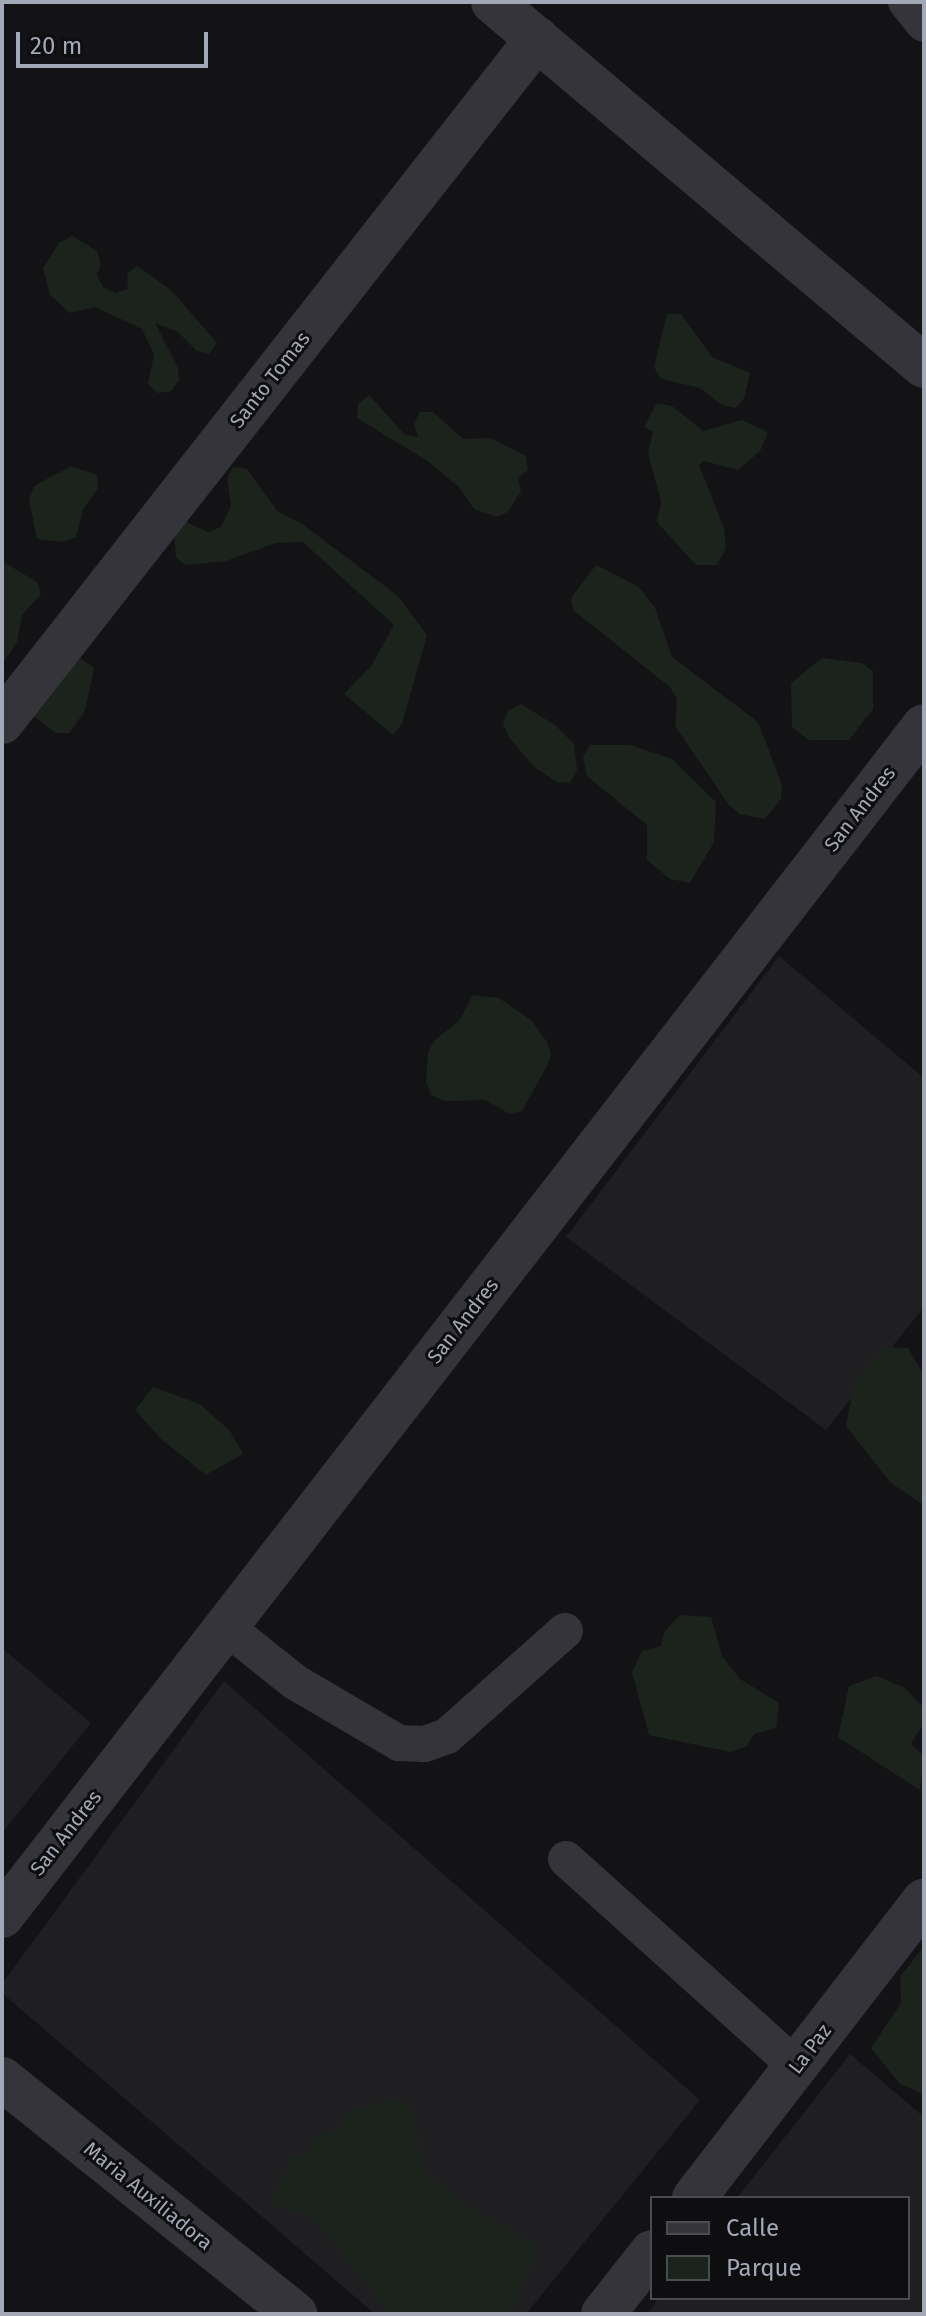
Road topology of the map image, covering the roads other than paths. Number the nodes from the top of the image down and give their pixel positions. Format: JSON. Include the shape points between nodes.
{"nodes":[{"id":1,"x":493,"y":2,"type":"edge"},
{"id":2,"x":906,"y":2,"type":"edge"},
{"id":3,"x":924,"y":24,"type":"edge"},
{"id":4,"x":537,"y":39,"type":"junction"},
{"id":5,"x":924,"y":366,"type":"edge"},
{"id":6,"x":2,"y":722,"type":"edge"},
{"id":7,"x":924,"y":726,"type":"edge"},
{"id":8,"x":226,"y":1627,"type":"junction"},
{"id":9,"x":565,"y":1631,"type":"dead end"},
{"id":10,"x":566,"y":1859,"type":"dead end"},
{"id":11,"x":924,"y":1900,"type":"edge"},
{"id":12,"x":2,"y":1916,"type":"edge"},
{"id":13,"x":797,"y":2067,"type":"junction"},
{"id":14,"x":2,"y":2079,"type":"edge"},
{"id":15,"x":696,"y":2196,"type":"edge"},
{"id":16,"x":650,"y":2255,"type":"edge"},
{"id":17,"x":295,"y":2314,"type":"edge"},
{"id":18,"x":603,"y":2314,"type":"edge"}],
"edges":[{"from":1,"to":4,"type":"street"},
{"from":2,"to":3,"type":"lane"},
{"from":4,"to":5,"type":"street"},
{"from":4,"to":6,"type":"street","name":"Santo Tomas"},
{"from":7,"to":8,"type":"street","name":"San Andres"},
{"from":8,"to":9,"type":"lane","via":[[295,1682],[399,1743],[425,1744],[447,1736]]},
{"from":8,"to":12,"type":"street","name":"San Andres"},
{"from":10,"to":13,"type":"lane"},
{"from":11,"to":13,"type":"street","name":"La Paz"},
{"from":13,"to":15,"type":"street","name":"La Paz"},
{"from":14,"to":17,"type":"street","name":"Maria Auxiliadora"},
{"from":16,"to":18,"type":"street"}]}
